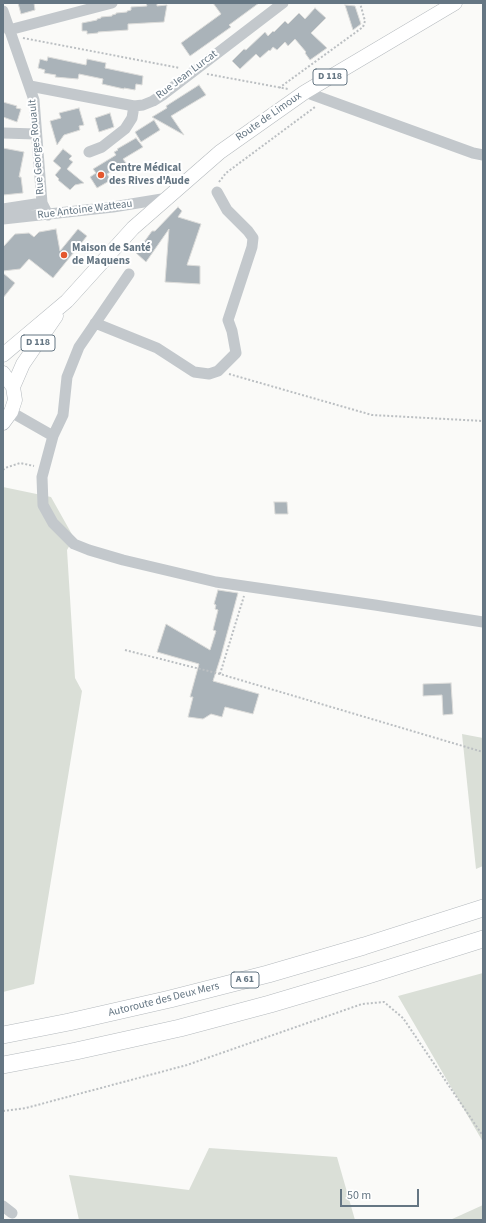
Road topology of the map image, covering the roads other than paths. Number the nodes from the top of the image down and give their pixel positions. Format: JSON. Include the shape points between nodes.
{"nodes":[{"id":1,"x":112,"y":3,"type":"edge"},
{"id":2,"x":283,"y":3,"type":"edge"},
{"id":3,"x":455,"y":3,"type":"edge"},
{"id":4,"x":3,"y":11,"type":"edge"},
{"id":5,"x":10,"y":33,"type":"junction"},
{"id":6,"x":30,"y":86,"type":"junction"},
{"id":7,"x":305,"y":92,"type":"junction"},
{"id":8,"x":134,"y":106,"type":"junction"},
{"id":9,"x":3,"y":133,"type":"edge"},
{"id":10,"x":36,"y":134,"type":"junction"},
{"id":11,"x":88,"y":152,"type":"dead end"},
{"id":12,"x":483,"y":156,"type":"edge"},
{"id":13,"x":217,"y":192,"type":"road end"},
{"id":14,"x":168,"y":198,"type":"junction"},
{"id":15,"x":42,"y":203,"type":"junction"},
{"id":16,"x":3,"y":209,"type":"edge"},
{"id":17,"x":48,"y":215,"type":"junction"},
{"id":18,"x":3,"y":219,"type":"edge"},
{"id":19,"x":129,"y":274,"type":"dead end"},
{"id":20,"x":67,"y":301,"type":"junction"},
{"id":21,"x":95,"y":323,"type":"junction"},
{"id":22,"x":3,"y":355,"type":"edge"},
{"id":23,"x":3,"y":373,"type":"edge"},
{"id":24,"x":13,"y":387,"type":"junction"},
{"id":25,"x":7,"y":418,"type":"edge"},
{"id":26,"x":53,"y":436,"type":"junction"},
{"id":27,"x":483,"y":622,"type":"edge"},
{"id":28,"x":483,"y":908,"type":"edge"},
{"id":29,"x":483,"y":939,"type":"edge"},
{"id":30,"x":3,"y":1035,"type":"edge"},
{"id":31,"x":3,"y":1065,"type":"edge"},
{"id":32,"x":3,"y":1206,"type":"edge"},
{"id":33,"x":12,"y":1213,"type":"dead end"}],
"edges":[{"from":1,"to":5,"type":"street"},
{"from":2,"to":8,"type":"street","name":"Rue Jean Lurcat","via":[[153,101]]},
{"from":3,"to":7,"type":"main road","name":"Route de Limoux","number":"D 118"},
{"from":4,"to":5,"type":"street","name":"Rue Georges Rouault"},
{"from":5,"to":6,"type":"street","name":"Rue Georges Rouault"},
{"from":6,"to":8,"type":"street","name":"Rue Jean Lurcat"},
{"from":6,"to":10,"type":"street","name":"Rue Georges Rouault","via":[[34,100]]},
{"from":7,"to":12,"type":"street"},
{"from":7,"to":14,"type":"main road","name":"Route de Limoux","number":"D 118","via":[[210,160]]},
{"from":8,"to":11,"type":"street","via":[[132,118],[125,129],[102,147]]},
{"from":9,"to":10,"type":"street"},
{"from":10,"to":15,"type":"street","name":"Rue Georges Rouault"},
{"from":13,"to":21,"type":"street","via":[[227,210],[253,238],[228,320],[236,353],[218,371],[210,374],[194,372],[157,348]]},
{"from":14,"to":17,"type":"street","name":"Rue Antoine Watteau"},
{"from":14,"to":20,"type":"main road","number":"D 118","via":[[133,228]]},
{"from":15,"to":16,"type":"street","name":"Rue Antoine Watteau"},
{"from":15,"to":17,"type":"street","name":"Rue Georges Rouault"},
{"from":17,"to":18,"type":"street","name":"Rue Antoine Watteau"},
{"from":19,"to":21,"type":"street"},
{"from":20,"to":22,"type":"main road","number":"D 118"},
{"from":20,"to":24,"type":"main road","number":"D 118","via":[[23,364]]},
{"from":21,"to":26,"type":"street","via":[[79,347],[67,377],[63,415]]},
{"from":23,"to":24,"type":"main road"},
{"from":24,"to":25,"type":"main road","via":[[15,400]]},
{"from":25,"to":26,"type":"street"},
{"from":26,"to":27,"type":"street","via":[[42,477],[43,505],[53,523],[74,544],[123,560],[216,582]]},
{"from":28,"to":30,"type":"highway","name":"Autoroute des Deux Mers","number":"A 61","via":[[268,974],[170,999]]},
{"from":29,"to":31,"type":"highway","via":[[270,1004],[180,1028]]},
{"from":32,"to":33,"type":"street"}]}
